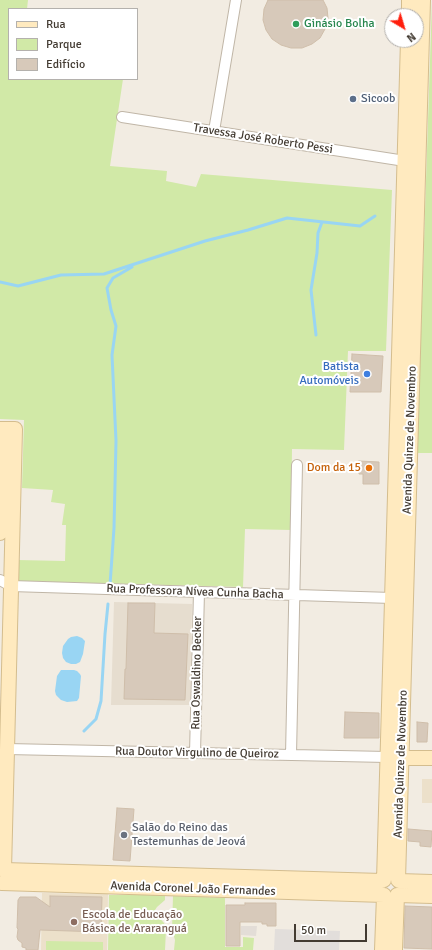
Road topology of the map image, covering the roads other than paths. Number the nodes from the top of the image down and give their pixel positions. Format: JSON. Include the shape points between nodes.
{"nodes":[{"id":1,"x":236,"y":0,"type":"edge"},
{"id":2,"x":423,"y":0,"type":"edge"},
{"id":3,"x":408,"y":48,"type":"edge"},
{"id":4,"x":122,"y":116,"type":"dead end"},
{"id":5,"x":214,"y":131,"type":"junction"},
{"id":6,"x":405,"y":161,"type":"junction"},
{"id":7,"x":6,"y":429,"type":"edge"},
{"id":8,"x":297,"y":466,"type":"dead end"},
{"id":9,"x":0,"y":533,"type":"edge"},
{"id":10,"x":6,"y":583,"type":"edge"},
{"id":11,"x":199,"y":592,"type":"junction"},
{"id":12,"x":294,"y":595,"type":"junction"},
{"id":13,"x":392,"y":598,"type":"junction"},
{"id":14,"x":7,"y":749,"type":"junction"},
{"id":15,"x":195,"y":753,"type":"junction"},
{"id":16,"x":292,"y":755,"type":"junction"},
{"id":17,"x":394,"y":757,"type":"junction"},
{"id":18,"x":432,"y":758,"type":"edge"},
{"id":19,"x":2,"y":877,"type":"edge"},
{"id":20,"x":432,"y":882,"type":"edge"},
{"id":21,"x":390,"y":885,"type":"junction"},
{"id":22,"x":432,"y":896,"type":"edge"},
{"id":23,"x":382,"y":950,"type":"edge"},
{"id":24,"x":396,"y":950,"type":"edge"}],
"edges":[{"from":1,"to":5,"type":"street"},
{"from":2,"to":17,"type":"street","name":"Avenida Quinze de Novembro"},
{"from":3,"to":6,"type":"street","name":"Avenida Quinze de Novembro"},
{"from":4,"to":5,"type":"street","name":"Travessa José Roberto Pessi"},
{"from":5,"to":6,"type":"street","name":"Travessa José Roberto Pessi"},
{"from":6,"to":13,"type":"street","name":"Avenida Quinze de Novembro"},
{"from":7,"to":9,"type":"street"},
{"from":7,"to":10,"type":"street"},
{"from":8,"to":12,"type":"street"},
{"from":10,"to":11,"type":"street","name":"Rua Professora Nívea Cunha Bacha"},
{"from":10,"to":14,"type":"street"},
{"from":11,"to":12,"type":"street","name":"Rua Professora Nívea Cunha Bacha"},
{"from":11,"to":15,"type":"street","name":"Rua Oswaldino Becker"},
{"from":12,"to":13,"type":"street","name":"Rua Professora Nívea Cunha Bacha"},
{"from":12,"to":16,"type":"street"},
{"from":13,"to":17,"type":"street","name":"Avenida Quinze de Novembro"},
{"from":14,"to":15,"type":"street","name":"Rua Doutor Virgulino de Queiroz"},
{"from":14,"to":19,"type":"street"},
{"from":15,"to":16,"type":"street","name":"Rua Doutor Virgulino de Queiroz"},
{"from":16,"to":17,"type":"street","name":"Rua Doutor Virgulino de Queiroz"},
{"from":17,"to":18,"type":"street","name":"Rua Doutor Virgulino de Queiroz"},
{"from":17,"to":21,"type":"street","name":"Avenida Quinze de Novembro"},
{"from":19,"to":21,"type":"street","name":"Avenida Coronel João Fernandes"},
{"from":20,"to":21,"type":"street","name":"Avenida Coronel João Fernandes"},
{"from":21,"to":22,"type":"street","name":"Avenida Coronel João Fernandes"},
{"from":21,"to":23,"type":"street","name":"Avenida Quinze de Novembro"},
{"from":21,"to":24,"type":"street","name":"Avenida Quinze de Novembro"}]}
